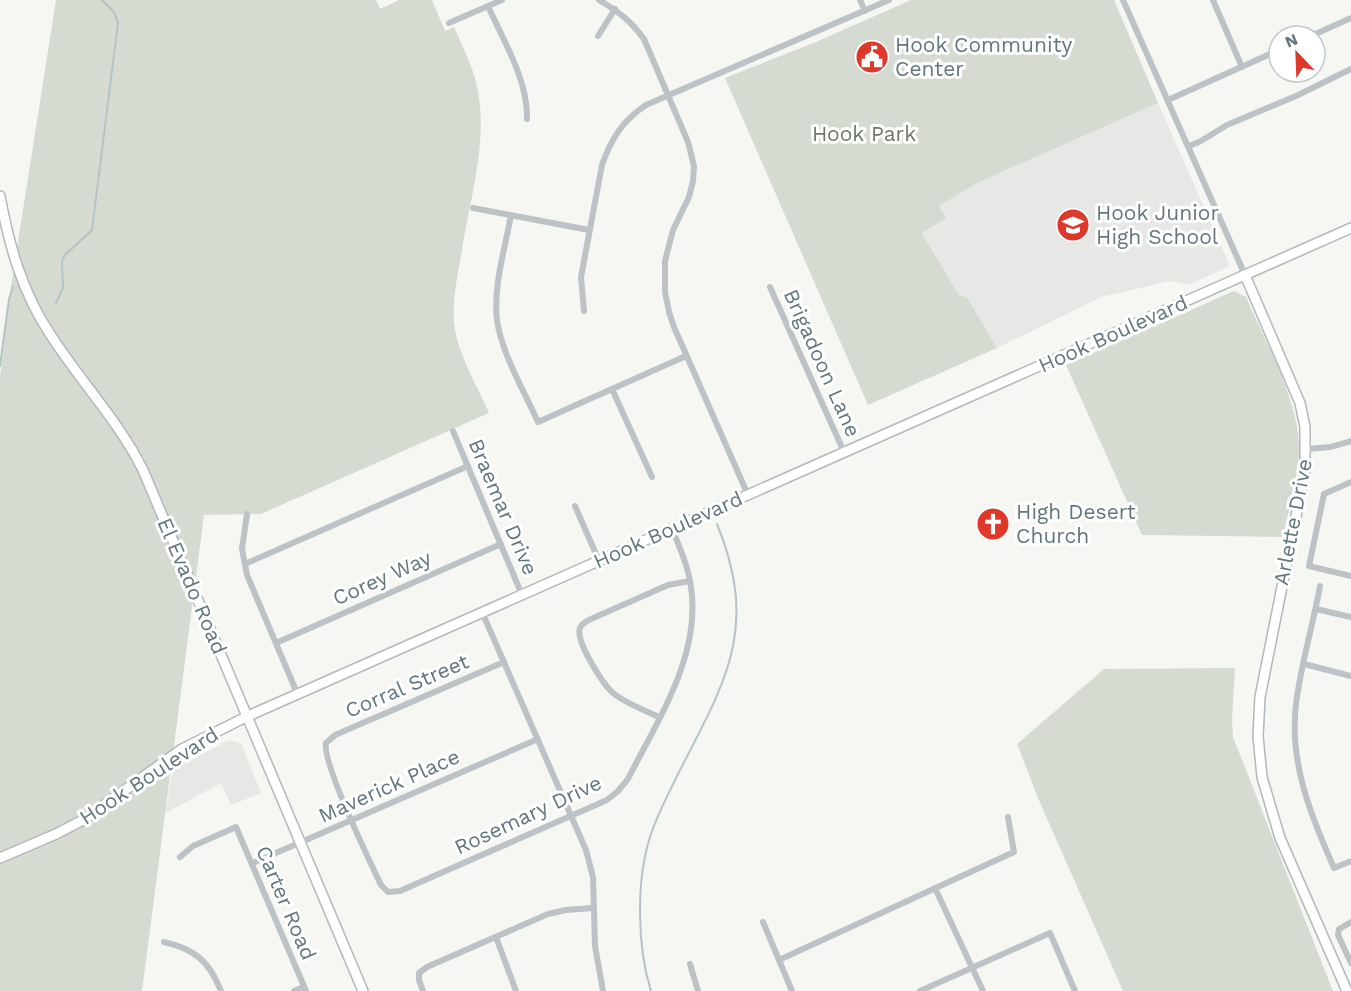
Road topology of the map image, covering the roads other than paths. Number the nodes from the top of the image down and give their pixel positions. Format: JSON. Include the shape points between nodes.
{"nodes":[{"id":1,"x":502,"y":0,"type":"edge"},
{"id":2,"x":599,"y":0,"type":"edge"},
{"id":3,"x":860,"y":0,"type":"edge"},
{"id":4,"x":889,"y":0,"type":"edge"},
{"id":5,"x":1123,"y":0,"type":"edge"},
{"id":6,"x":1213,"y":0,"type":"edge"},
{"id":7,"x":488,"y":6,"type":"junction"},
{"id":8,"x":615,"y":9,"type":"junction"},
{"id":9,"x":865,"y":11,"type":"junction"},
{"id":10,"x":1351,"y":18,"type":"edge"},
{"id":11,"x":449,"y":23,"type":"dead end"},
{"id":12,"x":1327,"y":29,"type":"edge"},
{"id":13,"x":598,"y":36,"type":"dead end"},
{"id":14,"x":1267,"y":56,"type":"edge"},
{"id":15,"x":1242,"y":67,"type":"junction"},
{"id":16,"x":1351,"y":69,"type":"edge"},
{"id":17,"x":668,"y":95,"type":"junction"},
{"id":18,"x":1168,"y":100,"type":"junction"},
{"id":19,"x":526,"y":119,"type":"dead end"},
{"id":20,"x":1189,"y":146,"type":"junction"},
{"id":21,"x":0,"y":196,"type":"edge"},
{"id":22,"x":473,"y":208,"type":"dead end"},
{"id":23,"x":511,"y":215,"type":"junction"},
{"id":24,"x":1351,"y":228,"type":"edge"},
{"id":25,"x":589,"y":230,"type":"junction"},
{"id":26,"x":1245,"y":275,"type":"junction"},
{"id":27,"x":770,"y":287,"type":"dead end"},
{"id":28,"x":584,"y":311,"type":"dead end"},
{"id":29,"x":686,"y":356,"type":"junction"},
{"id":30,"x":612,"y":389,"type":"junction"},
{"id":31,"x":453,"y":431,"type":"dead end"},
{"id":32,"x":1351,"y":441,"type":"edge"},
{"id":33,"x":1307,"y":449,"type":"junction"},
{"id":34,"x":844,"y":452,"type":"junction"},
{"id":35,"x":468,"y":466,"type":"junction"},
{"id":36,"x":652,"y":477,"type":"dead end"},
{"id":37,"x":1351,"y":482,"type":"edge"},
{"id":38,"x":748,"y":495,"type":"junction"},
{"id":39,"x":575,"y":506,"type":"dead end"},
{"id":40,"x":247,"y":514,"type":"dead end"},
{"id":41,"x":672,"y":529,"type":"junction"},
{"id":42,"x":501,"y":544,"type":"junction"},
{"id":43,"x":599,"y":561,"type":"junction"},
{"id":44,"x":245,"y":564,"type":"junction"},
{"id":45,"x":1351,"y":576,"type":"edge"},
{"id":46,"x":690,"y":581,"type":"junction"},
{"id":47,"x":1320,"y":586,"type":"dead end"},
{"id":48,"x":522,"y":595,"type":"junction"},
{"id":49,"x":1316,"y":609,"type":"junction"},
{"id":50,"x":482,"y":612,"type":"junction"},
{"id":51,"x":1351,"y":617,"type":"edge"},
{"id":52,"x":276,"y":643,"type":"junction"},
{"id":53,"x":504,"y":662,"type":"junction"},
{"id":54,"x":1304,"y":664,"type":"junction"},
{"id":55,"x":1351,"y":676,"type":"edge"},
{"id":56,"x":297,"y":693,"type":"junction"},
{"id":57,"x":248,"y":716,"type":"junction"},
{"id":58,"x":659,"y":717,"type":"junction"},
{"id":59,"x":538,"y":739,"type":"junction"},
{"id":60,"x":571,"y":816,"type":"junction"},
{"id":61,"x":1008,"y":817,"type":"dead end"},
{"id":62,"x":352,"y":820,"type":"junction"},
{"id":63,"x":300,"y":842,"type":"junction"},
{"id":64,"x":180,"y":857,"type":"dead end"},
{"id":65,"x":0,"y":858,"type":"edge"},
{"id":66,"x":1351,"y":861,"type":"edge"},
{"id":67,"x":253,"y":863,"type":"junction"},
{"id":68,"x":935,"y":888,"type":"junction"},
{"id":69,"x":593,"y":908,"type":"junction"},
{"id":70,"x":762,"y":922,"type":"dead end"},
{"id":71,"x":1351,"y":922,"type":"edge"},
{"id":72,"x":496,"y":937,"type":"junction"},
{"id":73,"x":164,"y":942,"type":"dead end"},
{"id":74,"x":779,"y":960,"type":"junction"},
{"id":75,"x":1351,"y":963,"type":"edge"},
{"id":76,"x":690,"y":964,"type":"dead end"},
{"id":77,"x":973,"y":967,"type":"junction"},
{"id":78,"x":305,"y":989,"type":"edge"},
{"id":79,"x":221,"y":991,"type":"edge"},
{"id":80,"x":294,"y":991,"type":"edge"},
{"id":81,"x":363,"y":991,"type":"edge"},
{"id":82,"x":423,"y":991,"type":"edge"},
{"id":83,"x":516,"y":991,"type":"edge"},
{"id":84,"x":603,"y":991,"type":"edge"},
{"id":85,"x":698,"y":991,"type":"edge"},
{"id":86,"x":792,"y":991,"type":"edge"},
{"id":87,"x":920,"y":991,"type":"edge"},
{"id":88,"x":983,"y":991,"type":"edge"},
{"id":89,"x":1076,"y":991,"type":"edge"},
{"id":90,"x":1347,"y":991,"type":"edge"}],
"edges":[{"from":1,"to":7,"type":"street"},
{"from":2,"to":8,"type":"street"},
{"from":3,"to":9,"type":"street"},
{"from":4,"to":9,"type":"street"},
{"from":5,"to":18,"type":"street","name":"Arlette Drive"},
{"from":6,"to":15,"type":"street"},
{"from":7,"to":11,"type":"street"},
{"from":7,"to":19,"type":"street","via":[[523,84]]},
{"from":8,"to":13,"type":"street"},
{"from":8,"to":17,"type":"street","via":[[644,39]]},
{"from":9,"to":17,"type":"street"},
{"from":10,"to":12,"type":"street"},
{"from":14,"to":15,"type":"street"},
{"from":15,"to":18,"type":"street"},
{"from":16,"to":20,"type":"street"},
{"from":17,"to":25,"type":"street","via":[[634,113],[616,133],[602,165]]},
{"from":17,"to":29,"type":"street","via":[[694,166],[689,197],[674,230],[664,274],[669,312]]},
{"from":18,"to":20,"type":"street","name":"Arlette Drive"},
{"from":20,"to":26,"type":"street","name":"Arlette Drive"},
{"from":21,"to":57,"type":"main road","name":"El Evado Road","via":[[25,287],[49,333],[137,457]]},
{"from":22,"to":23,"type":"street"},
{"from":23,"to":25,"type":"street"},
{"from":23,"to":30,"type":"street","via":[[496,298],[497,318],[503,344],[538,422]]},
{"from":24,"to":26,"type":"main road","name":"Hook Boulevard"},
{"from":25,"to":28,"type":"street","via":[[581,277]]},
{"from":26,"to":33,"type":"main road","name":"Arlette Drive","via":[[1300,403]]},
{"from":26,"to":34,"type":"main road","name":"Hook Boulevard"},
{"from":27,"to":34,"type":"street","name":"Brigadoon Lane"},
{"from":29,"to":30,"type":"street"},
{"from":29,"to":38,"type":"street"},
{"from":30,"to":36,"type":"street"},
{"from":31,"to":35,"type":"street","name":"Braemar Drive"},
{"from":32,"to":33,"type":"street"},
{"from":33,"to":90,"type":"main road","name":"Arlette Drive","via":[[1260,697],[1258,736],[1262,777],[1280,838]]},
{"from":34,"to":38,"type":"main road","name":"Hook Boulevard"},
{"from":35,"to":42,"type":"street","name":"Braemar Drive"},
{"from":35,"to":44,"type":"street"},
{"from":37,"to":45,"type":"street","via":[[1324,494],[1309,566]]},
{"from":38,"to":41,"type":"main road","name":"Hook Boulevard"},
{"from":39,"to":43,"type":"street"},
{"from":40,"to":44,"type":"street","via":[[242,549]]},
{"from":41,"to":43,"type":"main road","name":"Hook Boulevard"},
{"from":41,"to":46,"type":"street","name":"Rosemary Drive"},
{"from":42,"to":48,"type":"street","name":"Braemar Drive"},
{"from":42,"to":52,"type":"street","name":"Corey Way"},
{"from":43,"to":48,"type":"main road","name":"Hook Boulevard"},
{"from":44,"to":52,"type":"street"},
{"from":46,"to":58,"type":"street","name":"Rosemary Drive","via":[[690,642]]},
{"from":46,"to":58,"type":"street","via":[[668,585],[591,619],[579,630],[605,685]]},
{"from":47,"to":49,"type":"street"},
{"from":48,"to":50,"type":"main road","name":"Hook Boulevard"},
{"from":49,"to":51,"type":"street"},
{"from":49,"to":54,"type":"street"},
{"from":50,"to":53,"type":"street"},
{"from":50,"to":56,"type":"main road","name":"Hook Boulevard"},
{"from":52,"to":56,"type":"street"},
{"from":53,"to":59,"type":"street"},
{"from":53,"to":62,"type":"street","name":"Corral Street","via":[[335,735],[326,743],[326,755]]},
{"from":54,"to":55,"type":"street"},
{"from":54,"to":66,"type":"street","via":[[1296,705],[1301,782],[1334,868]]},
{"from":56,"to":57,"type":"main road","name":"Hook Boulevard"},
{"from":57,"to":63,"type":"main road","name":"El Evado Road"},
{"from":57,"to":65,"type":"main road","name":"Hook Boulevard","via":[[182,749],[82,820]]},
{"from":58,"to":60,"type":"street","name":"Rosemary Drive","via":[[618,791]]},
{"from":59,"to":60,"type":"street"},
{"from":59,"to":62,"type":"street","name":"Maverick Place"},
{"from":60,"to":62,"type":"street","name":"Rosemary Drive","via":[[400,891],[388,892],[381,885]]},
{"from":60,"to":69,"type":"street","via":[[593,877]]},
{"from":61,"to":68,"type":"street","via":[[1014,852]]},
{"from":62,"to":63,"type":"street","name":"Maverick Place"},
{"from":63,"to":67,"type":"street","name":"Maverick Place"},
{"from":63,"to":81,"type":"main road","name":"El Evado Road"},
{"from":64,"to":67,"type":"street","name":"Carter Road","via":[[193,846],[236,827]]},
{"from":67,"to":78,"type":"street","name":"Carter Road"},
{"from":68,"to":74,"type":"street"},
{"from":68,"to":77,"type":"street"},
{"from":69,"to":72,"type":"street","via":[[548,914]]},
{"from":69,"to":84,"type":"street"},
{"from":70,"to":74,"type":"street"},
{"from":71,"to":75,"type":"street","via":[[1339,929],[1338,935]]},
{"from":72,"to":82,"type":"street","via":[[427,967],[419,973]]},
{"from":72,"to":83,"type":"street"},
{"from":73,"to":79,"type":"street","via":[[182,946],[202,958]]},
{"from":74,"to":86,"type":"street"},
{"from":76,"to":85,"type":"street"},
{"from":77,"to":87,"type":"street"},
{"from":77,"to":88,"type":"street"},
{"from":77,"to":89,"type":"street","via":[[1050,933]]},
{"from":78,"to":80,"type":"street"}]}
